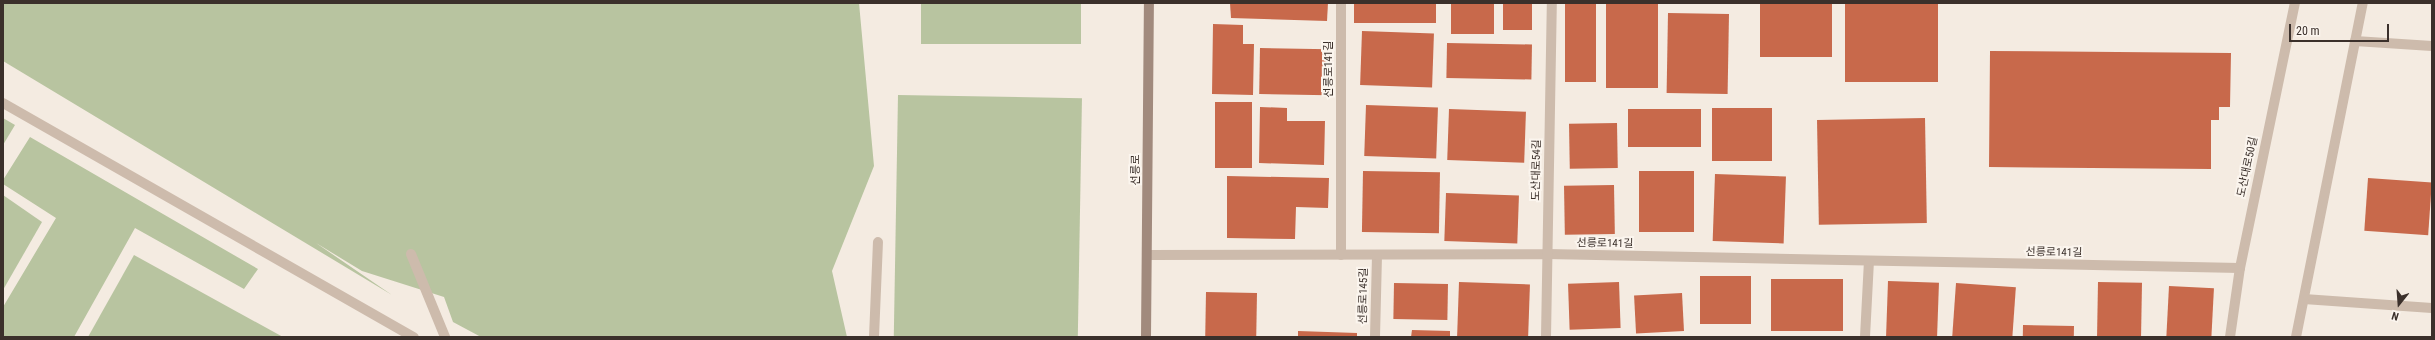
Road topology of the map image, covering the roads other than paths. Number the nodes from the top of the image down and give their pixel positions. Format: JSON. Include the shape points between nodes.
{"nodes":[{"id":1,"x":1148,"y":3,"type":"edge"},
{"id":2,"x":1340,"y":3,"type":"edge"},
{"id":3,"x":1552,"y":3,"type":"edge"},
{"id":4,"x":2294,"y":3,"type":"edge"},
{"id":5,"x":2363,"y":3,"type":"edge"},
{"id":6,"x":2355,"y":41,"type":"junction"},
{"id":7,"x":2432,"y":46,"type":"edge"},
{"id":8,"x":3,"y":103,"type":"edge"},
{"id":9,"x":878,"y":242,"type":"dead end"},
{"id":10,"x":411,"y":254,"type":"dead end"},
{"id":11,"x":1547,"y":254,"type":"junction"},
{"id":12,"x":1148,"y":255,"type":"junction"},
{"id":13,"x":1341,"y":256,"type":"junction"},
{"id":14,"x":1377,"y":256,"type":"junction"},
{"id":15,"x":1869,"y":261,"type":"junction"},
{"id":16,"x":2240,"y":268,"type":"junction"},
{"id":17,"x":2304,"y":299,"type":"junction"},
{"id":18,"x":2432,"y":308,"type":"edge"},
{"id":19,"x":414,"y":337,"type":"edge"},
{"id":20,"x":445,"y":337,"type":"edge"},
{"id":21,"x":874,"y":337,"type":"edge"},
{"id":22,"x":1146,"y":337,"type":"edge"},
{"id":23,"x":1375,"y":337,"type":"edge"},
{"id":24,"x":1546,"y":337,"type":"edge"},
{"id":25,"x":1866,"y":337,"type":"edge"},
{"id":26,"x":2230,"y":337,"type":"edge"},
{"id":27,"x":2296,"y":337,"type":"edge"}],
"edges":[{"from":1,"to":12,"type":"main road","name":"선릉로"},
{"from":2,"to":13,"type":"street","name":"선릉로141길"},
{"from":3,"to":11,"type":"street","name":"도산대로54길"},
{"from":4,"to":16,"type":"street","name":"도산대로50길"},
{"from":5,"to":6,"type":"street"},
{"from":6,"to":7,"type":"street"},
{"from":6,"to":17,"type":"street"},
{"from":8,"to":19,"type":"street"},
{"from":9,"to":21,"type":"street"},
{"from":10,"to":20,"type":"street"},
{"from":11,"to":14,"type":"street","name":"선릉로141길"},
{"from":11,"to":15,"type":"street","name":"선릉로141길"},
{"from":11,"to":24,"type":"street","name":"도산대로54길"},
{"from":12,"to":13,"type":"street","name":"선릉로141길"},
{"from":12,"to":22,"type":"main road","name":"선릉로"},
{"from":13,"to":14,"type":"street","name":"선릉로141길"},
{"from":14,"to":23,"type":"street","name":"선릉로145길"},
{"from":15,"to":16,"type":"street","name":"선릉로141길"},
{"from":15,"to":25,"type":"street"},
{"from":16,"to":26,"type":"street","name":"도산대로50길"},
{"from":17,"to":18,"type":"street"},
{"from":17,"to":27,"type":"street"}]}
